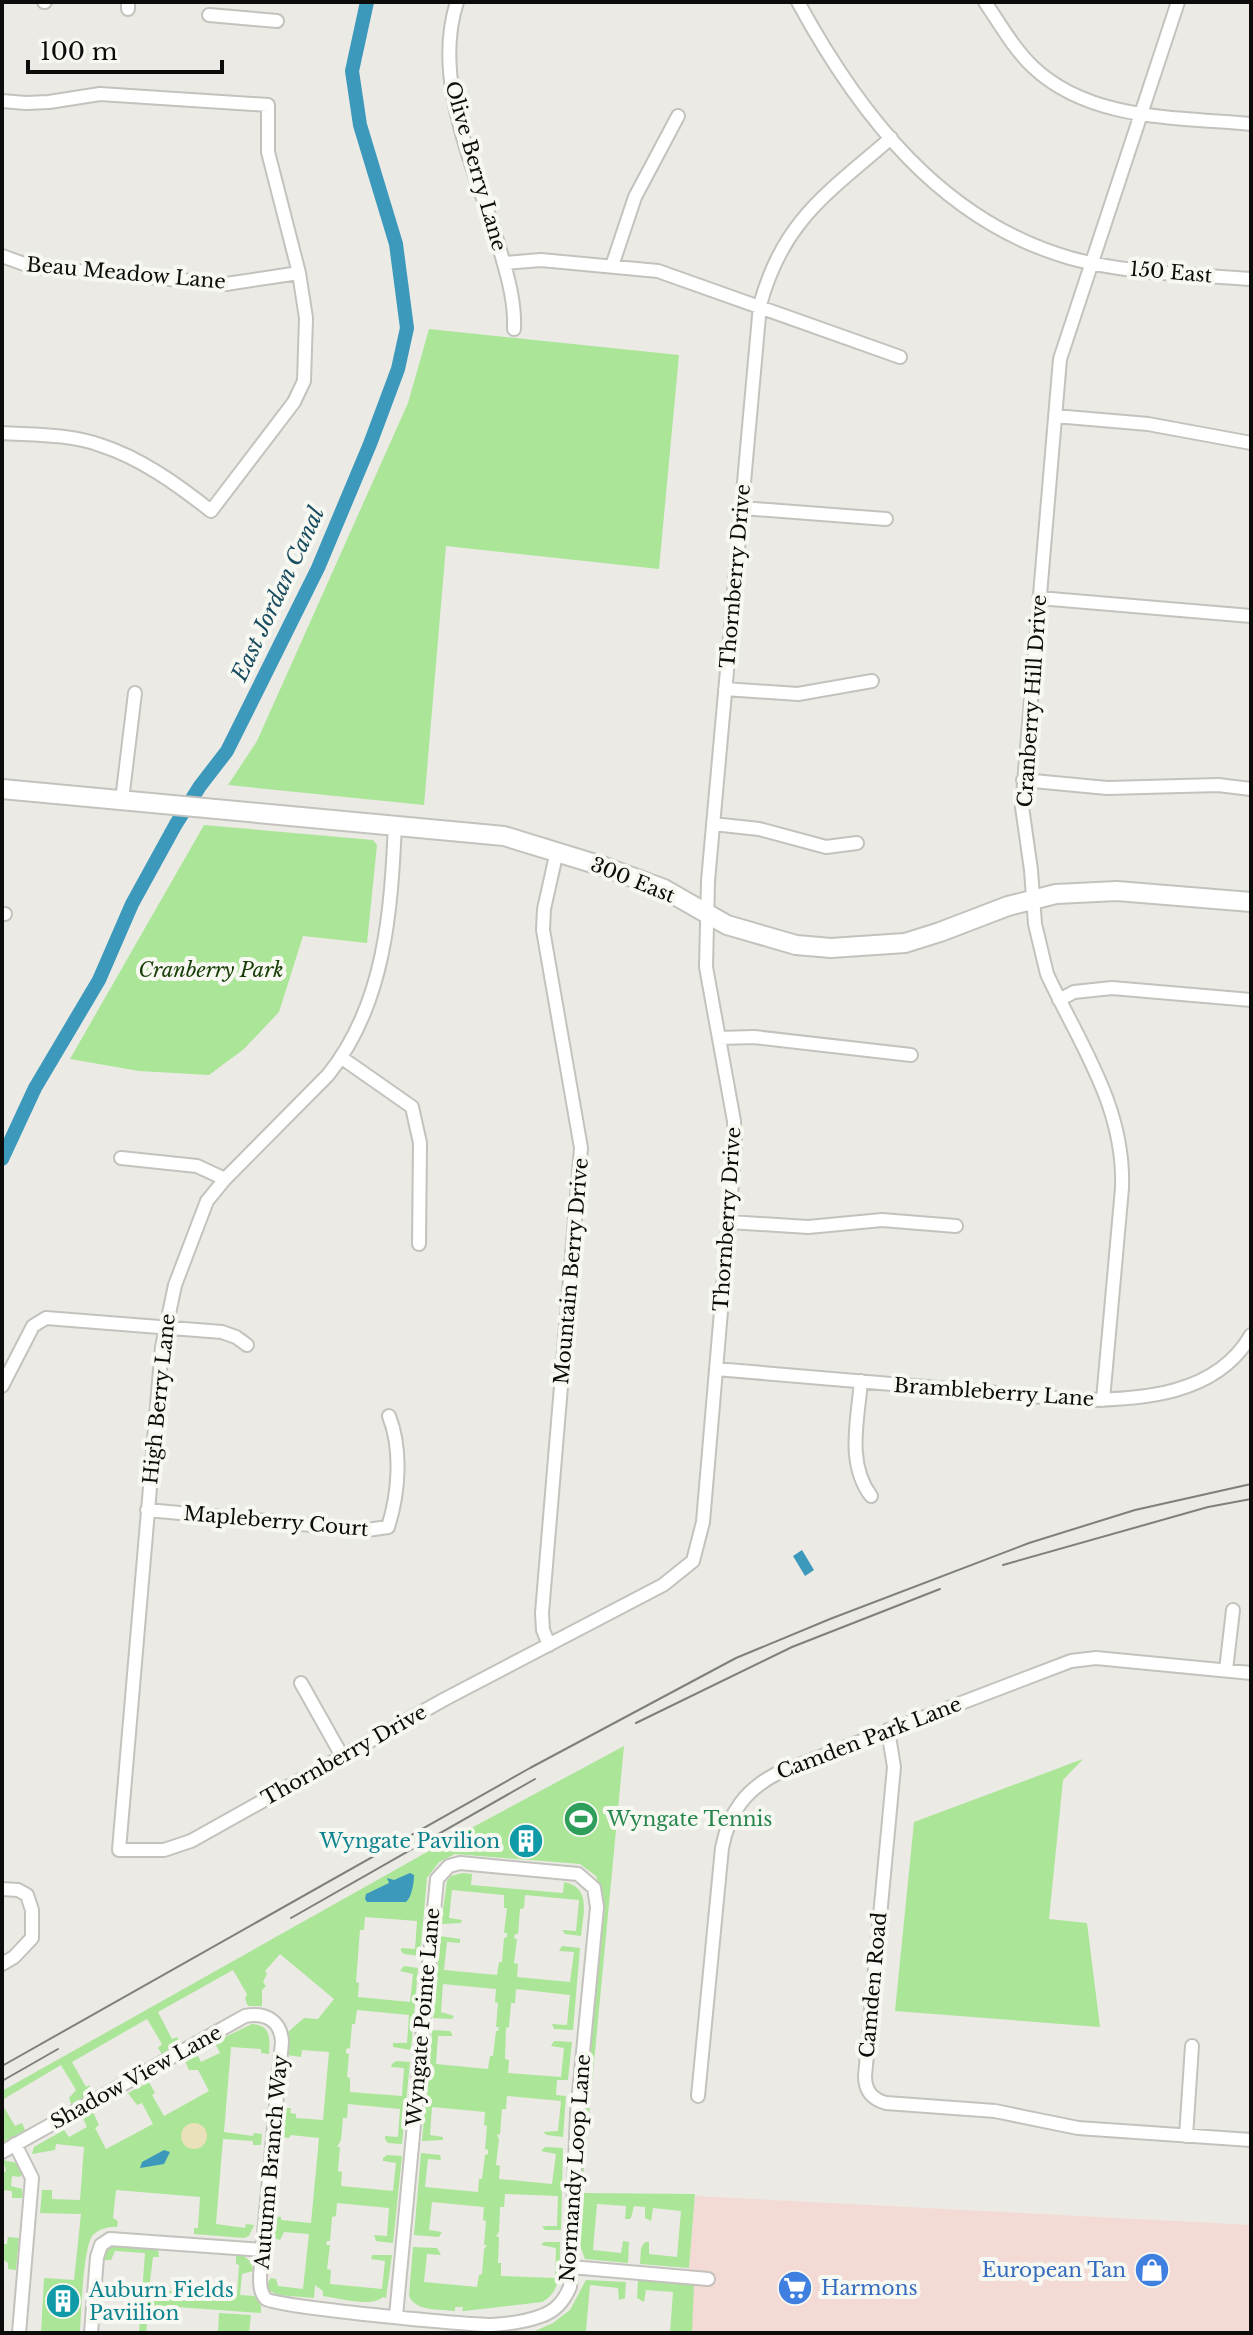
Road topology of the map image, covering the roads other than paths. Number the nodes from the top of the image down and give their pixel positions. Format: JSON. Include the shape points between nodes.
{"nodes":[{"id":1,"x":244,"y":2,"type":"edge"},
{"id":2,"x":457,"y":2,"type":"edge"},
{"id":3,"x":798,"y":2,"type":"edge"},
{"id":4,"x":985,"y":2,"type":"edge"},
{"id":5,"x":1178,"y":2,"type":"edge"},
{"id":6,"x":209,"y":15,"type":"dead end"},
{"id":7,"x":243,"y":18,"type":"junction"},
{"id":8,"x":277,"y":21,"type":"dead end"},
{"id":9,"x":2,"y":101,"type":"edge"},
{"id":10,"x":1140,"y":115,"type":"junction"},
{"id":11,"x":678,"y":116,"type":"dead end"},
{"id":12,"x":1251,"y":124,"type":"edge"},
{"id":13,"x":891,"y":138,"type":"junction"},
{"id":14,"x":2,"y":256,"type":"edge"},
{"id":15,"x":504,"y":263,"type":"junction"},
{"id":16,"x":1091,"y":263,"type":"junction"},
{"id":17,"x":612,"y":266,"type":"junction"},
{"id":18,"x":299,"y":273,"type":"junction"},
{"id":19,"x":1251,"y":279,"type":"edge"},
{"id":20,"x":760,"y":305,"type":"junction"},
{"id":21,"x":514,"y":329,"type":"dead end"},
{"id":22,"x":900,"y":357,"type":"dead end"},
{"id":23,"x":1055,"y":416,"type":"junction"},
{"id":24,"x":2,"y":433,"type":"edge"},
{"id":25,"x":1251,"y":443,"type":"edge"},
{"id":26,"x":741,"y":508,"type":"junction"},
{"id":27,"x":886,"y":519,"type":"dead end"},
{"id":28,"x":1039,"y":598,"type":"junction"},
{"id":29,"x":1251,"y":616,"type":"edge"},
{"id":30,"x":872,"y":681,"type":"dead end"},
{"id":31,"x":725,"y":689,"type":"junction"},
{"id":32,"x":135,"y":693,"type":"dead end"},
{"id":33,"x":1023,"y":780,"type":"junction"},
{"id":34,"x":2,"y":789,"type":"edge"},
{"id":35,"x":1251,"y":789,"type":"edge"},
{"id":36,"x":122,"y":800,"type":"junction"},
{"id":37,"x":395,"y":824,"type":"junction"},
{"id":38,"x":713,"y":824,"type":"junction"},
{"id":39,"x":857,"y":843,"type":"dead end"},
{"id":40,"x":557,"y":851,"type":"junction"},
{"id":41,"x":1034,"y":898,"type":"junction"},
{"id":42,"x":1251,"y":902,"type":"edge"},
{"id":43,"x":707,"y":914,"type":"junction"},
{"id":44,"x":1059,"y":1000,"type":"junction"},
{"id":45,"x":1251,"y":1000,"type":"edge"},
{"id":46,"x":719,"y":1038,"type":"junction"},
{"id":47,"x":911,"y":1055,"type":"dead end"},
{"id":48,"x":342,"y":1058,"type":"junction"},
{"id":49,"x":121,"y":1158,"type":"dead end"},
{"id":50,"x":225,"y":1179,"type":"junction"},
{"id":51,"x":729,"y":1222,"type":"junction"},
{"id":52,"x":956,"y":1226,"type":"dead end"},
{"id":53,"x":419,"y":1244,"type":"dead end"},
{"id":54,"x":165,"y":1327,"type":"junction"},
{"id":55,"x":1251,"y":1335,"type":"edge"},
{"id":56,"x":247,"y":1345,"type":"dead end"},
{"id":57,"x":716,"y":1369,"type":"junction"},
{"id":58,"x":861,"y":1381,"type":"junction"},
{"id":59,"x":2,"y":1386,"type":"edge"},
{"id":60,"x":1103,"y":1400,"type":"junction"},
{"id":61,"x":389,"y":1416,"type":"dead end"},
{"id":62,"x":871,"y":1496,"type":"dead end"},
{"id":63,"x":147,"y":1510,"type":"junction"},
{"id":64,"x":1233,"y":1610,"type":"dead end"},
{"id":65,"x":549,"y":1645,"type":"junction"},
{"id":66,"x":1226,"y":1670,"type":"junction"},
{"id":67,"x":1251,"y":1673,"type":"edge"},
{"id":68,"x":301,"y":1683,"type":"dead end"},
{"id":69,"x":888,"y":1730,"type":"junction"},
{"id":70,"x":342,"y":1756,"type":"junction"},
{"id":71,"x":119,"y":1850,"type":"joint"},
{"id":72,"x":590,"y":1883,"type":"joint"},
{"id":73,"x":2,"y":1889,"type":"edge"},
{"id":74,"x":2,"y":1964,"type":"edge"},
{"id":75,"x":273,"y":2020,"type":"joint"},
{"id":76,"x":1192,"y":2046,"type":"dead end"},
{"id":77,"x":698,"y":2096,"type":"dead end"},
{"id":78,"x":1186,"y":2136,"type":"junction"},
{"id":79,"x":1251,"y":2140,"type":"edge"},
{"id":80,"x":15,"y":2144,"type":"junction"},
{"id":81,"x":2,"y":2152,"type":"edge"},
{"id":82,"x":263,"y":2250,"type":"junction"},
{"id":83,"x":571,"y":2267,"type":"junction"},
{"id":84,"x":708,"y":2279,"type":"dead end"},
{"id":85,"x":272,"y":2302,"type":"joint"},
{"id":86,"x":396,"y":2316,"type":"junction"},
{"id":87,"x":520,"y":2327,"type":"edge"},
{"id":88,"x":19,"y":2333,"type":"edge"},
{"id":89,"x":91,"y":2333,"type":"edge"}],
"edges":[{"from":1,"to":7,"type":"street"},
{"from":2,"to":15,"type":"street","name":"Olive Berry Lane","via":[[448,58],[453,101]]},
{"from":3,"to":13,"type":"street","via":[[835,69]]},
{"from":4,"to":10,"type":"street","via":[[1023,56],[1058,87]]},
{"from":5,"to":10,"type":"street","name":"Cranberry Hill Drive"},
{"from":6,"to":7,"type":"street"},
{"from":7,"to":8,"type":"street"},
{"from":9,"to":18,"type":"street","via":[[38,103],[114,94],[268,105],[268,152]]},
{"from":10,"to":12,"type":"street"},
{"from":10,"to":16,"type":"street","name":"Cranberry Hill Drive"},
{"from":11,"to":17,"type":"street","via":[[635,197]]},
{"from":13,"to":16,"type":"street","via":[[977,217],[1026,243]]},
{"from":13,"to":20,"type":"street","name":"Thornberry Drive","via":[[802,217],[776,257]]},
{"from":14,"to":18,"type":"street","name":"Beau Meadow Lane","via":[[45,268],[226,284]]},
{"from":15,"to":17,"type":"street","via":[[541,260]]},
{"from":15,"to":21,"type":"street","name":"Olive Berry Lane","via":[[514,301]]},
{"from":16,"to":19,"type":"street","name":"150 East"},
{"from":16,"to":23,"type":"street","name":"Cranberry Hill Drive","via":[[1062,349]]},
{"from":17,"to":20,"type":"street","via":[[658,271]]},
{"from":18,"to":24,"type":"street","via":[[306,318],[304,381],[294,402],[211,511],[129,457],[98,444]]},
{"from":20,"to":22,"type":"street"},
{"from":20,"to":26,"type":"street","name":"Thornberry Drive"},
{"from":23,"to":25,"type":"street","via":[[1148,424]]},
{"from":23,"to":28,"type":"street","name":"Cranberry Hill Drive"},
{"from":26,"to":27,"type":"street"},
{"from":26,"to":31,"type":"street","name":"Thornberry Drive"},
{"from":28,"to":29,"type":"street"},
{"from":28,"to":33,"type":"street","name":"Cranberry Hill Drive"},
{"from":30,"to":31,"type":"street","via":[[798,694]]},
{"from":31,"to":38,"type":"street","name":"Thornberry Drive"},
{"from":32,"to":36,"type":"street"},
{"from":33,"to":35,"type":"street","via":[[1107,788]]},
{"from":33,"to":41,"type":"street","name":"Cranberry Hill Drive"},
{"from":34,"to":36,"type":"street","name":"300 East"},
{"from":36,"to":37,"type":"street","name":"300 East"},
{"from":37,"to":40,"type":"street","name":"300 East","via":[[504,836]]},
{"from":37,"to":48,"type":"street","name":"High Berry Lane","via":[[377,978]]},
{"from":38,"to":39,"type":"street","via":[[759,829],[826,847]]},
{"from":38,"to":43,"type":"street","name":"Thornberry Drive"},
{"from":40,"to":43,"type":"street","name":"300 East","via":[[664,889]]},
{"from":40,"to":65,"type":"street","name":"Mountain Berry Drive","via":[[543,930],[581,1148],[542,1613]]},
{"from":41,"to":42,"type":"street","name":"300 East","via":[[1117,891]]},
{"from":41,"to":43,"type":"street","name":"300 East","via":[[905,943],[875,947],[796,945]]},
{"from":41,"to":44,"type":"street","name":"Cranberry Hill Drive","via":[[1042,958]]},
{"from":43,"to":46,"type":"street","name":"Thornberry Drive","via":[[706,967]]},
{"from":44,"to":45,"type":"street","via":[[1074,992],[1112,988]]},
{"from":44,"to":60,"type":"street","name":"Cranberry Hill Drive","via":[[1110,1102],[1122,1153]]},
{"from":46,"to":47,"type":"street","via":[[754,1037]]},
{"from":46,"to":51,"type":"street","name":"Thornberry Drive","via":[[735,1134]]},
{"from":48,"to":50,"type":"street","name":"High Berry Lane"},
{"from":48,"to":53,"type":"street","via":[[412,1107],[420,1143]]},
{"from":49,"to":50,"type":"street","via":[[197,1166]]},
{"from":50,"to":54,"type":"street","name":"High Berry Lane","via":[[207,1201],[190,1242]]},
{"from":51,"to":52,"type":"street","via":[[808,1227],[882,1220]]},
{"from":51,"to":57,"type":"street","name":"Thornberry Drive"},
{"from":54,"to":56,"type":"street","via":[[222,1332]]},
{"from":54,"to":59,"type":"street","via":[[41,1319]]},
{"from":54,"to":63,"type":"street","name":"High Berry Lane"},
{"from":55,"to":60,"type":"street","name":"Brambleberry Lane","via":[[1229,1361],[1202,1380],[1144,1398]]},
{"from":57,"to":58,"type":"street","name":"Brambleberry Lane"},
{"from":57,"to":65,"type":"street","name":"Thornberry Drive","via":[[703,1522],[693,1561],[663,1585]]},
{"from":58,"to":60,"type":"street","name":"Brambleberry Lane"},
{"from":58,"to":62,"type":"street","via":[[857,1469]]},
{"from":61,"to":63,"type":"street","name":"Mapleberry Court","via":[[398,1451],[388,1527],[367,1530]]},
{"from":63,"to":71,"type":"street","name":"High Berry Lane"},
{"from":64,"to":66,"type":"street"},
{"from":65,"to":70,"type":"street","name":"Thornberry Drive"},
{"from":66,"to":67,"type":"street","name":"Camden Park Lane"},
{"from":66,"to":69,"type":"street","name":"Camden Park Lane","via":[[1096,1658],[1071,1661]]},
{"from":68,"to":70,"type":"street"},
{"from":69,"to":77,"type":"street","name":"Camden Park Lane","via":[[766,1779],[729,1821]]},
{"from":69,"to":78,"type":"street","name":"Camden Road","via":[[894,1767],[865,2076],[869,2093],[886,2103]]},
{"from":70,"to":71,"type":"street","name":"Thornberry Drive","via":[[191,1841],[164,1850]]},
{"from":72,"to":83,"type":"street","name":"Normandy Loop Lane","via":[[597,1907],[577,2114]]},
{"from":72,"to":86,"type":"street","name":"Wyngate Pointe Lane","via":[[570,1872],[466,1863],[449,1866],[437,1879]]},
{"from":73,"to":74,"type":"street","via":[[27,1895],[32,1910],[32,1938]]},
{"from":75,"to":80,"type":"street","name":"Shadow View Lane","via":[[245,2016]]},
{"from":75,"to":82,"type":"street","name":"Autumn Branch Way","via":[[282,2042]]},
{"from":76,"to":78,"type":"street"},
{"from":78,"to":79,"type":"street","name":"Camden Road"},
{"from":80,"to":81,"type":"street","name":"Shadow View Lane"},
{"from":80,"to":88,"type":"street","via":[[32,2178]]},
{"from":82,"to":85,"type":"street","name":"Autumn Branch Way","via":[[260,2287]]},
{"from":82,"to":89,"type":"street","via":[[110,2239],[97,2257]]},
{"from":83,"to":84,"type":"street"},
{"from":83,"to":87,"type":"street","name":"Normandy Loop Lane","via":[[570,2287],[559,2305]]},
{"from":85,"to":86,"type":"street","name":"Normandy Loop Lane"},
{"from":86,"to":87,"type":"street","name":"Normandy Loop Lane"}]}
